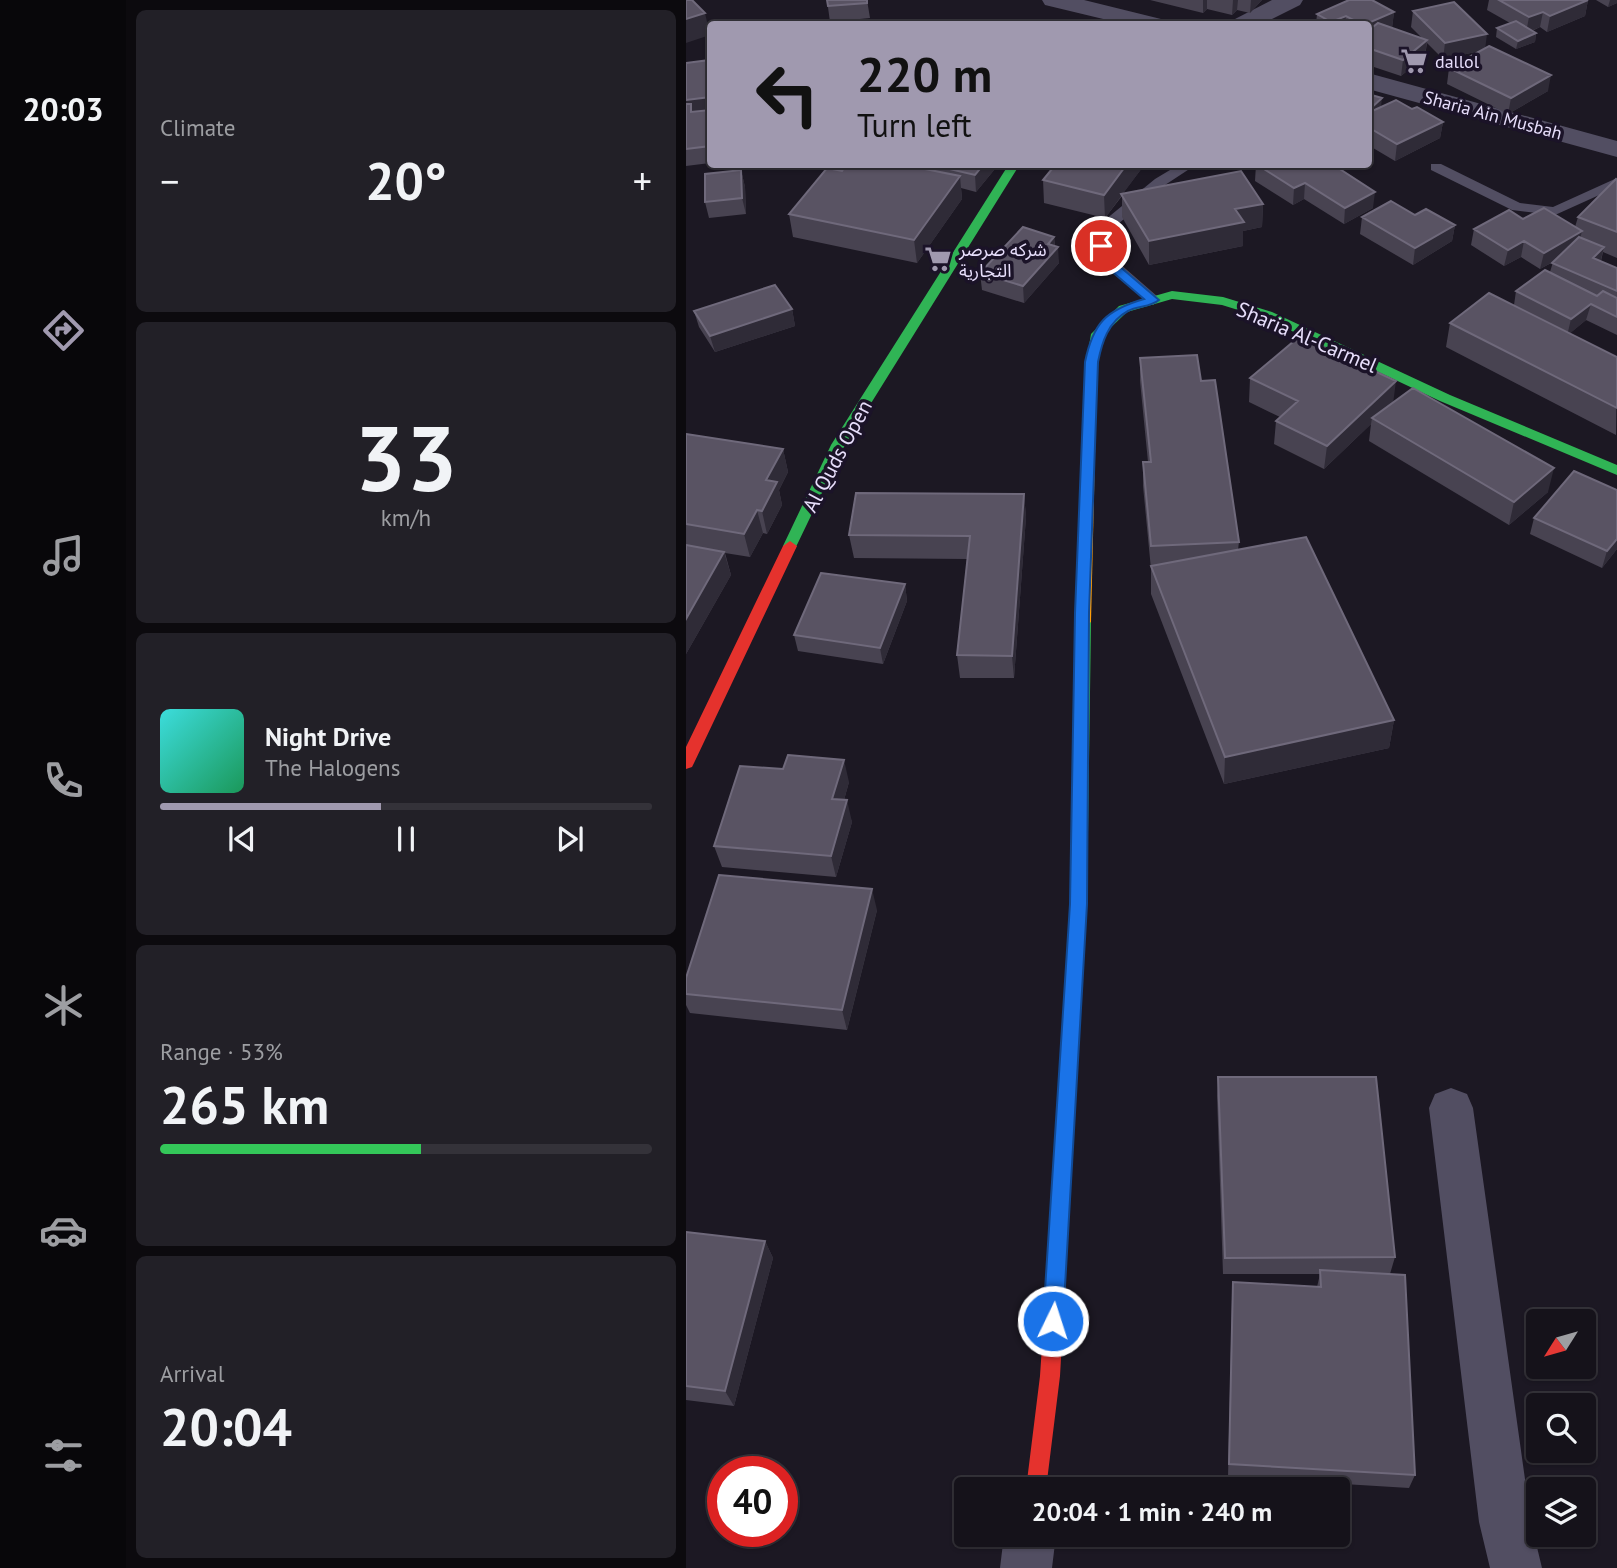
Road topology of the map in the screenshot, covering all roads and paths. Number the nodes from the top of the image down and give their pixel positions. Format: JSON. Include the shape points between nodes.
{"nodes":[{"id":1,"x":1054,"y":0,"type":"edge"},
{"id":2,"x":1291,"y":0,"type":"edge"},
{"id":3,"x":1124,"y":21,"type":"edge"},
{"id":4,"x":1250,"y":21,"type":"edge"},
{"id":5,"x":1372,"y":82,"type":"edge"},
{"id":6,"x":1617,"y":149,"type":"edge"},
{"id":7,"x":1436,"y":167,"type":"dead end"},
{"id":8,"x":1012,"y":168,"type":"edge"},
{"id":9,"x":1184,"y":168,"type":"edge"},
{"id":10,"x":1617,"y":182,"type":"edge"},
{"id":11,"x":1153,"y":300,"type":"junction"},
{"id":12,"x":1617,"y":470,"type":"edge"},
{"id":13,"x":686,"y":763,"type":"edge"},
{"id":14,"x":1451,"y":1108,"type":"dead end"},
{"id":15,"x":1037,"y":1477,"type":"edge"},
{"id":16,"x":1029,"y":1547,"type":"edge"},
{"id":17,"x":1026,"y":1568,"type":"edge"},
{"id":18,"x":1516,"y":1568,"type":"edge"}],
"edges":[{"from":1,"to":3,"type":"street"},
{"from":2,"to":4,"type":"street"},
{"from":5,"to":6,"type":"street","name":"Sharia Ain Musbah"},
{"from":7,"to":10,"type":"lane","via":[[1517,207],[1555,211]]},
{"from":8,"to":13,"type":"street","name":"Al Quds Open","via":[[838,445]]},
{"from":9,"to":11,"type":"lane","via":[[1105,227],[1101,246],[1113,266]]},
{"from":11,"to":12,"type":"street","name":"Sharia Al-Carmel","via":[[1172,295],[1223,301],[1268,315],[1445,398]]},
{"from":11,"to":15,"type":"street","name":"Sharia Al-Carmel","via":[[1123,309],[1097,334],[1092,362],[1082,613],[1079,904],[1050,1376]]},
{"from":14,"to":18,"type":"street","via":[[1504,1522]]},
{"from":16,"to":17,"type":"street"}]}
